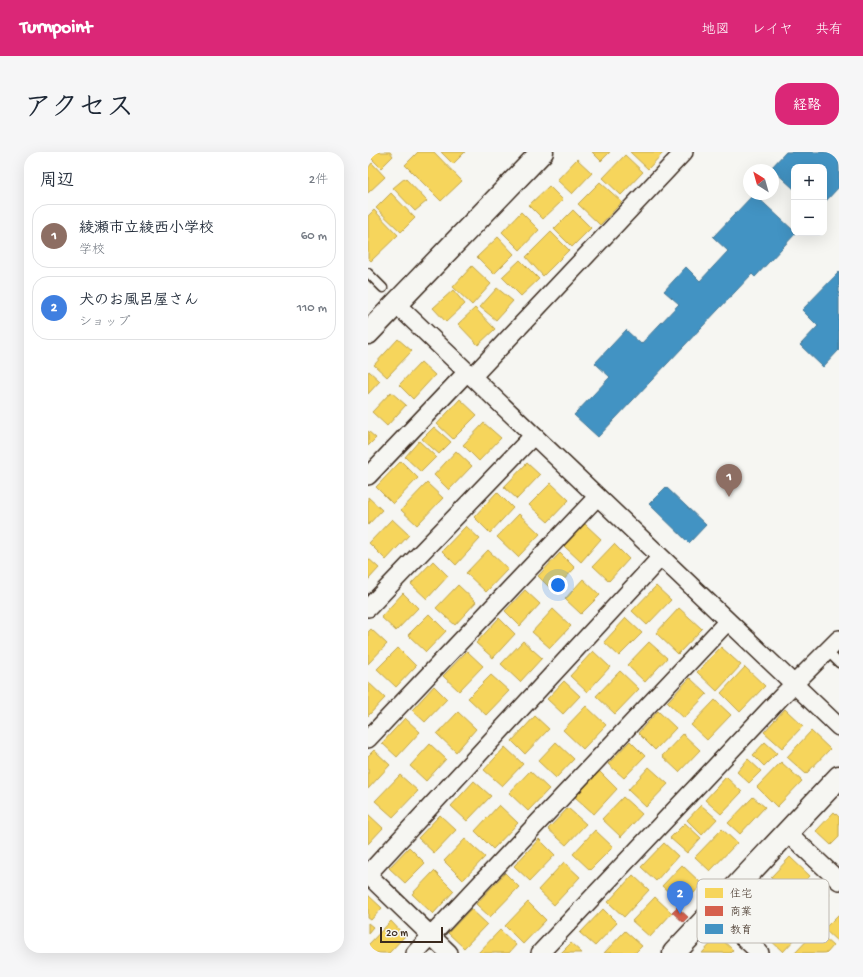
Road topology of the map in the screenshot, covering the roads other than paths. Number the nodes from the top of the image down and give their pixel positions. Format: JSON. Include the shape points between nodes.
{"nodes":[{"id":1,"x":542,"y":152,"type":"edge"},
{"id":2,"x":684,"y":152,"type":"edge"},
{"id":3,"x":368,"y":273,"type":"edge"},
{"id":4,"x":390,"y":296,"type":"junction"},
{"id":5,"x":368,"y":333,"type":"edge"},
{"id":6,"x":470,"y":375,"type":"junction"},
{"id":7,"x":533,"y":436,"type":"junction"},
{"id":8,"x":368,"y":476,"type":"edge"},
{"id":9,"x":597,"y":497,"type":"junction"},
{"id":10,"x":661,"y":557,"type":"junction"},
{"id":11,"x":368,"y":608,"type":"edge"},
{"id":12,"x":728,"y":621,"type":"junction"},
{"id":13,"x":839,"y":639,"type":"edge"},
{"id":14,"x":833,"y":657,"type":"edge"},
{"id":15,"x":794,"y":684,"type":"junction"},
{"id":16,"x":839,"y":727,"type":"edge"},
{"id":17,"x":368,"y":740,"type":"edge"},
{"id":18,"x":839,"y":778,"type":"edge"},
{"id":19,"x":787,"y":832,"type":"junction"},
{"id":20,"x":368,"y":874,"type":"edge"},
{"id":21,"x":744,"y":879,"type":"edge"},
{"id":22,"x":839,"y":881,"type":"edge"},
{"id":23,"x":697,"y":929,"type":"edge"},
{"id":24,"x":431,"y":936,"type":"junction"},
{"id":25,"x":750,"y":943,"type":"edge"},
{"id":26,"x":415,"y":953,"type":"edge"},
{"id":27,"x":449,"y":953,"type":"edge"},
{"id":28,"x":540,"y":953,"type":"edge"},
{"id":29,"x":674,"y":953,"type":"edge"},
{"id":30,"x":760,"y":953,"type":"edge"}],
"edges":[{"from":1,"to":4,"type":"street"},
{"from":2,"to":6,"type":"street"},
{"from":3,"to":4,"type":"lane"},
{"from":4,"to":5,"type":"street"},
{"from":4,"to":6,"type":"street"},
{"from":6,"to":7,"type":"street"},
{"from":6,"to":8,"type":"street"},
{"from":7,"to":9,"type":"street"},
{"from":7,"to":11,"type":"street"},
{"from":9,"to":10,"type":"street"},
{"from":9,"to":17,"type":"street"},
{"from":10,"to":12,"type":"street"},
{"from":10,"to":20,"type":"street"},
{"from":12,"to":15,"type":"street"},
{"from":12,"to":24,"type":"street"},
{"from":13,"to":14,"type":"street"},
{"from":14,"to":15,"type":"street"},
{"from":15,"to":16,"type":"street"},
{"from":15,"to":28,"type":"street"},
{"from":18,"to":19,"type":"street"},
{"from":19,"to":21,"type":"street"},
{"from":19,"to":22,"type":"street"},
{"from":20,"to":24,"type":"street"},
{"from":23,"to":29,"type":"street"},
{"from":24,"to":26,"type":"street"},
{"from":24,"to":27,"type":"street"},
{"from":25,"to":30,"type":"street"}]}
